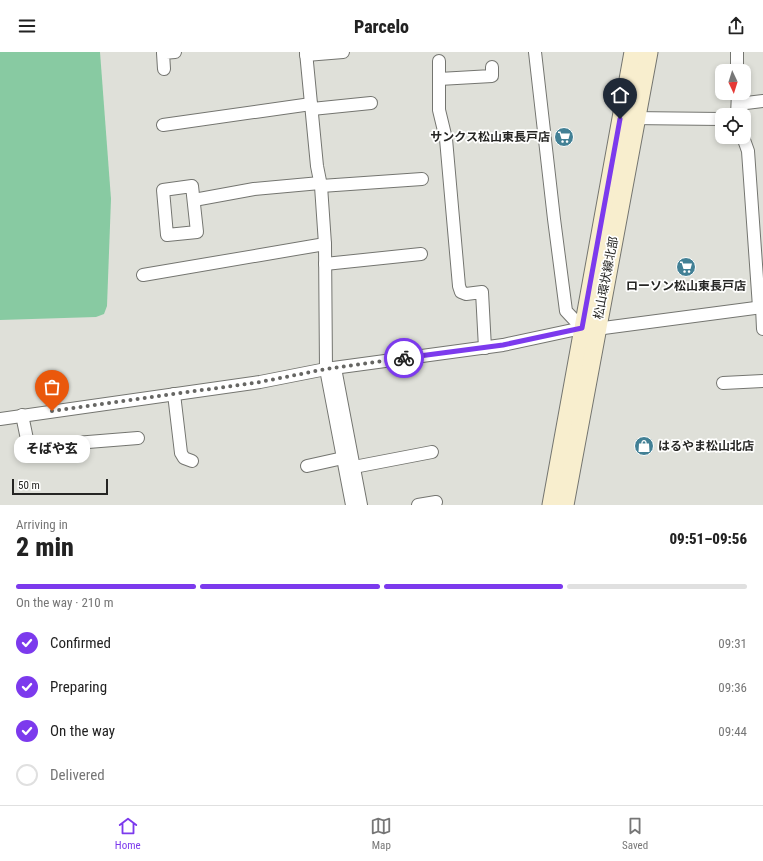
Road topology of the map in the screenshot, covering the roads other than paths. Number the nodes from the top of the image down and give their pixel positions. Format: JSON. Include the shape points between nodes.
{"nodes":[{"id":1,"x":175,"y":52,"type":"edge"},
{"id":2,"x":343,"y":52,"type":"edge"},
{"id":3,"x":535,"y":52,"type":"edge"},
{"id":4,"x":633,"y":52,"type":"edge"},
{"id":5,"x":649,"y":52,"type":"edge"},
{"id":6,"x":737,"y":52,"type":"edge"},
{"id":7,"x":306,"y":54,"type":"edge"},
{"id":8,"x":439,"y":61,"type":"dead end"},
{"id":9,"x":737,"y":64,"type":"edge"},
{"id":10,"x":492,"y":67,"type":"dead end"},
{"id":11,"x":164,"y":69,"type":"dead end"},
{"id":12,"x":439,"y":79,"type":"junction"},
{"id":13,"x":763,"y":101,"type":"edge"},
{"id":14,"x":371,"y":103,"type":"dead end"},
{"id":15,"x":738,"y":104,"type":"edge"},
{"id":16,"x":311,"y":106,"type":"junction"},
{"id":17,"x":629,"y":118,"type":"junction"},
{"id":18,"x":715,"y":119,"type":"edge"},
{"id":19,"x":163,"y":125,"type":"dead end"},
{"id":20,"x":746,"y":144,"type":"edge"},
{"id":21,"x":422,"y":179,"type":"dead end"},
{"id":22,"x":321,"y":185,"type":"junction"},
{"id":23,"x":194,"y":200,"type":"dead end"},
{"id":24,"x":325,"y":244,"type":"junction"},
{"id":25,"x":421,"y":254,"type":"dead end"},
{"id":26,"x":325,"y":264,"type":"junction"},
{"id":27,"x":143,"y":275,"type":"dead end"},
{"id":28,"x":761,"y":307,"type":"edge"},
{"id":29,"x":589,"y":328,"type":"junction"},
{"id":30,"x":763,"y":329,"type":"edge"},
{"id":31,"x":485,"y":348,"type":"junction"},
{"id":32,"x":330,"y":368,"type":"junction"},
{"id":33,"x":763,"y":381,"type":"edge"},
{"id":34,"x":723,"y":383,"type":"dead end"},
{"id":35,"x":174,"y":394,"type":"junction"},
{"id":36,"x":22,"y":415,"type":"junction"},
{"id":37,"x":0,"y":419,"type":"edge"},
{"id":38,"x":138,"y":438,"type":"dead end"},
{"id":39,"x":432,"y":452,"type":"dead end"},
{"id":40,"x":343,"y":458,"type":"junction"},
{"id":41,"x":192,"y":461,"type":"dead end"},
{"id":42,"x":307,"y":466,"type":"dead end"},
{"id":43,"x":354,"y":467,"type":"junction"},
{"id":44,"x":436,"y":502,"type":"dead end"},
{"id":45,"x":352,"y":505,"type":"edge"},
{"id":46,"x":361,"y":505,"type":"edge"},
{"id":47,"x":418,"y":505,"type":"edge"},
{"id":48,"x":551,"y":505,"type":"edge"},
{"id":49,"x":565,"y":505,"type":"edge"}],
"edges":[{"from":1,"to":11,"type":"street","via":[[163,53]]},
{"from":2,"to":7,"type":"street"},
{"from":3,"to":29,"type":"street","via":[[566,311]]},
{"from":4,"to":17,"type":"street","name":"松山環状線北部"},
{"from":5,"to":17,"type":"street","name":"松山環状線北部"},
{"from":6,"to":9,"type":"street"},
{"from":7,"to":16,"type":"street"},
{"from":8,"to":12,"type":"street"},
{"from":10,"to":12,"type":"street","via":[[492,76]]},
{"from":12,"to":31,"type":"street","via":[[439,110],[446,139],[458,286],[460,292],[466,294],[482,292]]},
{"from":13,"to":15,"type":"street"},
{"from":14,"to":16,"type":"street"},
{"from":16,"to":19,"type":"street","via":[[244,119]]},
{"from":16,"to":22,"type":"street"},
{"from":17,"to":18,"type":"street"},
{"from":17,"to":29,"type":"street","name":"松山環状線北部"},
{"from":20,"to":28,"type":"street"},
{"from":21,"to":22,"type":"street"},
{"from":22,"to":23,"type":"street","via":[[254,189]]},
{"from":22,"to":24,"type":"street"},
{"from":24,"to":26,"type":"street"},
{"from":24,"to":27,"type":"street"},
{"from":25,"to":26,"type":"street"},
{"from":26,"to":32,"type":"street"},
{"from":28,"to":29,"type":"street"},
{"from":28,"to":30,"type":"street"},
{"from":29,"to":31,"type":"street"},
{"from":29,"to":48,"type":"street","name":"松山環状線北部"},
{"from":29,"to":49,"type":"street","name":"松山環状線北部"},
{"from":31,"to":32,"type":"street"},
{"from":32,"to":35,"type":"street","via":[[260,382]]},
{"from":32,"to":40,"type":"street"},
{"from":32,"to":43,"type":"street"},
{"from":33,"to":34,"type":"street"},
{"from":35,"to":36,"type":"street"},
{"from":35,"to":41,"type":"street","via":[[181,453],[184,458]]},
{"from":36,"to":37,"type":"street"},
{"from":36,"to":38,"type":"street","via":[[28,444],[38,446]]},
{"from":39,"to":43,"type":"street"},
{"from":40,"to":42,"type":"street"},
{"from":40,"to":45,"type":"street"},
{"from":43,"to":46,"type":"street"},
{"from":44,"to":47,"type":"street"}]}
